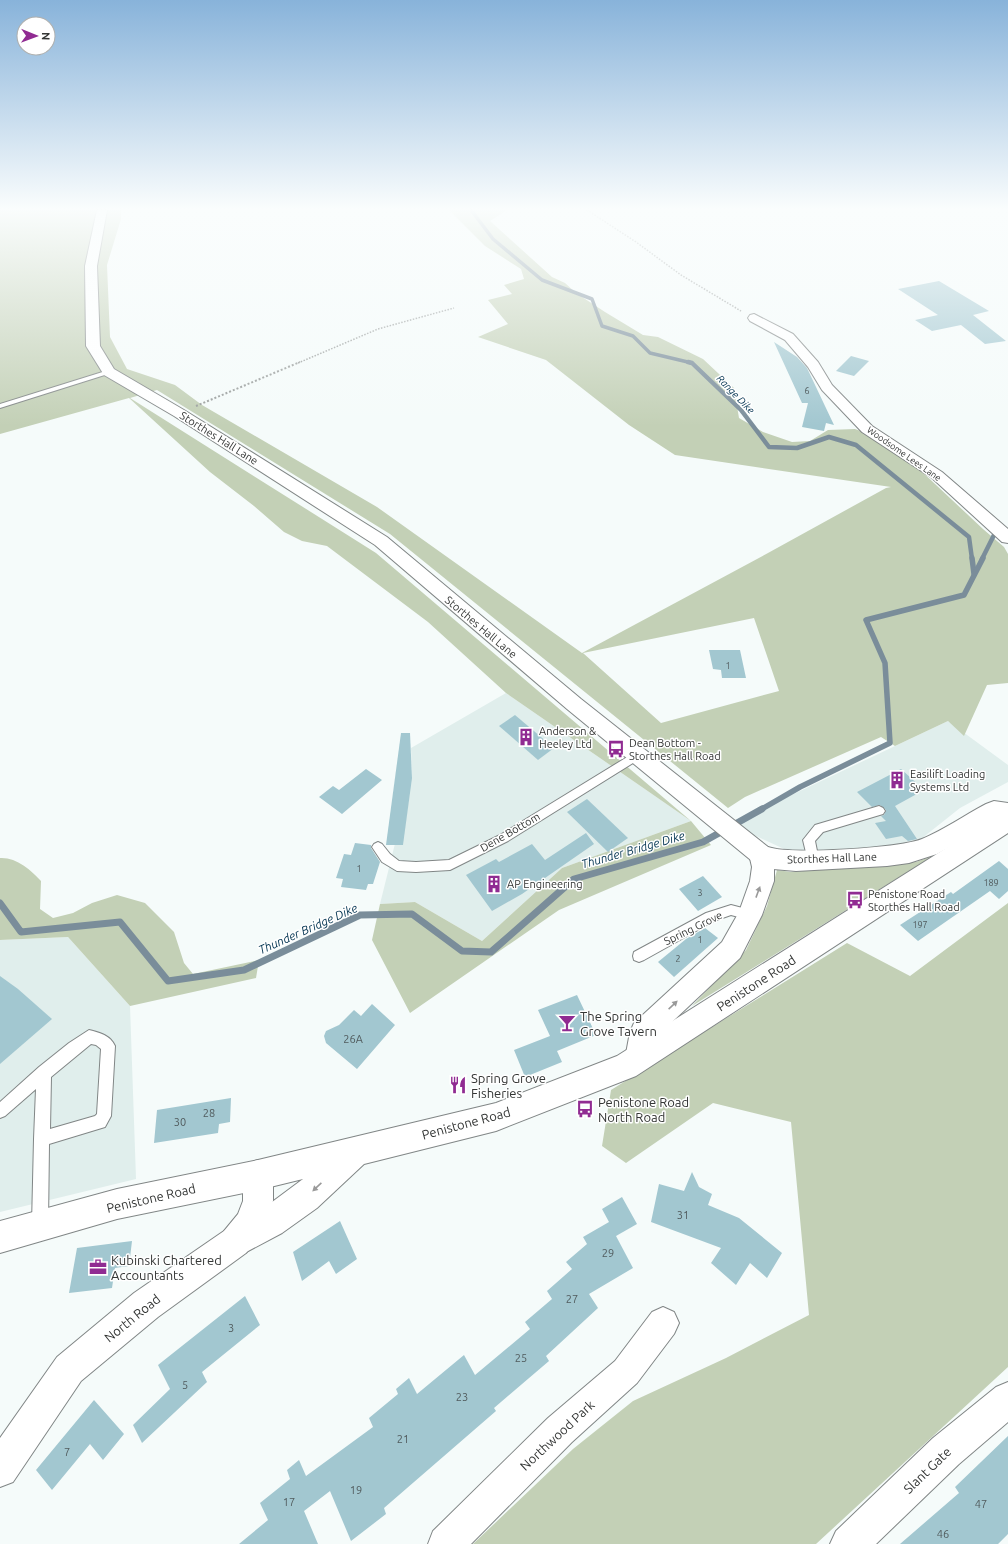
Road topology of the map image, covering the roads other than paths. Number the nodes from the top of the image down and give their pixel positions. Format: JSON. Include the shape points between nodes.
{"nodes":[{"id":1,"x":91,"y":282,"type":"edge"},
{"id":2,"x":754,"y":318,"type":"road end"},
{"id":3,"x":109,"y":372,"type":"junction"},
{"id":4,"x":0,"y":406,"type":"edge"},
{"id":5,"x":1008,"y":538,"type":"edge"},
{"id":6,"x":637,"y":755,"type":"junction"},
{"id":7,"x":879,"y":811,"type":"dead end"},
{"id":8,"x":1008,"y":812,"type":"edge"},
{"id":9,"x":1008,"y":822,"type":"edge"},
{"id":10,"x":378,"y":847,"type":"dead end"},
{"id":11,"x":753,"y":848,"type":"junction"},
{"id":12,"x":813,"y":860,"type":"junction"},
{"id":13,"x":750,"y":914,"type":"junction"},
{"id":14,"x":639,"y":956,"type":"dead end"},
{"id":15,"x":638,"y":1059,"type":"junction"},
{"id":16,"x":44,"y":1072,"type":"junction"},
{"id":17,"x":0,"y":1111,"type":"edge"},
{"id":18,"x":42,"y":1139,"type":"junction"},
{"id":19,"x":356,"y":1151,"type":"junction"},
{"id":20,"x":258,"y":1175,"type":"junction"},
{"id":21,"x":40,"y":1227,"type":"junction"},
{"id":22,"x":0,"y":1237,"type":"edge"},
{"id":23,"x":235,"y":1242,"type":"junction"},
{"id":24,"x":663,"y":1323,"type":"dead end"},
{"id":25,"x":1008,"y":1398,"type":"edge"},
{"id":26,"x":0,"y":1469,"type":"edge"},
{"id":27,"x":446,"y":1544,"type":"edge"},
{"id":28,"x":849,"y":1544,"type":"edge"}],
"edges":[{"from":1,"to":3,"type":"main road","name":"Storthes Hall Lane","via":[[93,346]]},
{"from":2,"to":5,"type":"street","name":"Woodsome Lees Lane","via":[[789,337],[813,365],[827,387],[867,429],[937,475]]},
{"from":3,"to":4,"type":"lane"},
{"from":3,"to":6,"type":"main road","name":"Storthes Hall Lane","via":[[179,413],[381,541],[477,624]]},
{"from":6,"to":10,"type":"lane","name":"Dene Bottom","via":[[504,838],[450,865],[397,866],[386,858]]},
{"from":6,"to":11,"type":"main road","name":"Storthes Hall Lane"},
{"from":7,"to":12,"type":"lane","via":[[819,828],[809,840]]},
{"from":8,"to":12,"type":"main road","name":"Storthes Hall Lane","via":[[994,810],[929,847],[909,853]]},
{"from":9,"to":15,"type":"main road","name":"Penistone Road"},
{"from":11,"to":12,"type":"main road","name":"Storthes Hall Lane","via":[[773,858]]},
{"from":13,"to":11,"type":"street","one_way":true,"via":[[762,881],[763,867]]},
{"from":13,"to":14,"type":"lane","name":"Spring Grove","via":[[730,910],[710,917]]},
{"from":15,"to":13,"type":"street","one_way":true,"via":[[644,1032],[731,950]]},
{"from":15,"to":19,"type":"main road","name":"Penistone Road","via":[[496,1117]]},
{"from":16,"to":17,"type":"lane"},
{"from":16,"to":18,"type":"lane"},
{"from":16,"to":18,"type":"lane","via":[[89,1038],[99,1039],[108,1046],[104,1116],[100,1122]]},
{"from":18,"to":21,"type":"lane"},
{"from":19,"to":20,"type":"main road","name":"Penistone Road"},
{"from":19,"to":23,"type":"main road","one_way":true,"via":[[306,1198]]},
{"from":20,"to":21,"type":"main road","name":"Penistone Road","via":[[117,1204]]},
{"from":20,"to":23,"type":"main road","name":"North Road","via":[[258,1201],[250,1224]]},
{"from":21,"to":22,"type":"main road","name":"Penistone Road"},
{"from":23,"to":26,"type":"main road","name":"North Road","via":[[146,1304],[69,1370]]},
{"from":24,"to":27,"type":"street","name":"Northwood Park","via":[[626,1372],[560,1430]]},
{"from":25,"to":28,"type":"main road","name":"Slant Gate","via":[[946,1451]]}]}
